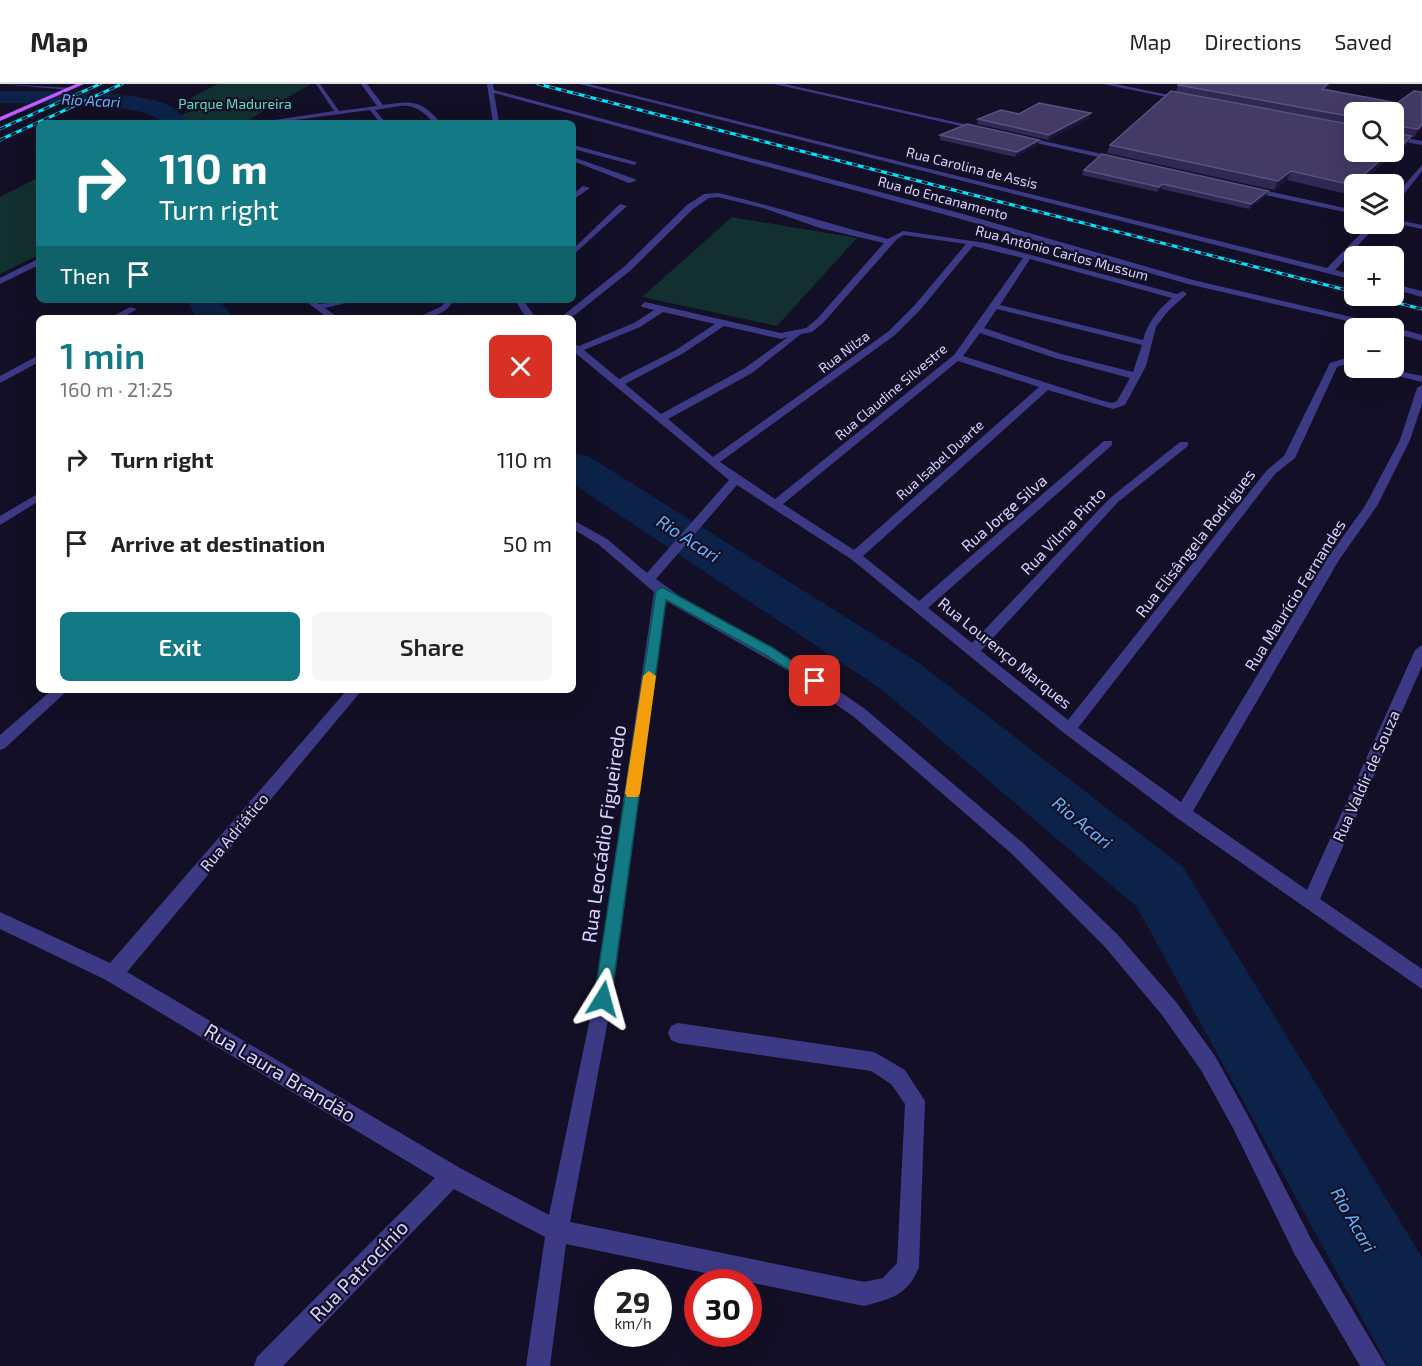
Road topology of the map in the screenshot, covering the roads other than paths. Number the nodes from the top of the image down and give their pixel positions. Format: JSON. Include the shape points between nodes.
{"nodes":[{"id":1,"x":0,"y":84,"type":"edge"},
{"id":2,"x":81,"y":84,"type":"edge"},
{"id":3,"x":364,"y":84,"type":"edge"},
{"id":4,"x":582,"y":84,"type":"edge"},
{"id":5,"x":777,"y":84,"type":"edge"},
{"id":6,"x":1106,"y":84,"type":"edge"},
{"id":7,"x":318,"y":85,"type":"edge"},
{"id":8,"x":70,"y":88,"type":"junction"},
{"id":9,"x":491,"y":88,"type":"edge"},
{"id":10,"x":1197,"y":101,"type":"edge"},
{"id":11,"x":381,"y":107,"type":"junction"},
{"id":12,"x":371,"y":108,"type":"junction"},
{"id":13,"x":337,"y":112,"type":"junction"},
{"id":14,"x":328,"y":113,"type":"junction"},
{"id":15,"x":0,"y":119,"type":"edge"},
{"id":16,"x":271,"y":120,"type":"edge"},
{"id":17,"x":332,"y":120,"type":"edge"},
{"id":18,"x":381,"y":120,"type":"edge"},
{"id":19,"x":435,"y":120,"type":"edge"},
{"id":20,"x":496,"y":120,"type":"edge"},
{"id":21,"x":988,"y":131,"type":"edge"},
{"id":22,"x":1011,"y":136,"type":"edge"},
{"id":23,"x":1404,"y":140,"type":"edge"},
{"id":24,"x":1422,"y":143,"type":"edge"},
{"id":25,"x":576,"y":148,"type":"edge"},
{"id":26,"x":576,"y":160,"type":"edge"},
{"id":27,"x":1126,"y":161,"type":"edge"},
{"id":28,"x":634,"y":163,"type":"dead end"},
{"id":29,"x":1422,"y":167,"type":"edge"},
{"id":30,"x":632,"y":181,"type":"dead end"},
{"id":31,"x":1240,"y":187,"type":"edge"},
{"id":32,"x":586,"y":188,"type":"dead end"},
{"id":33,"x":1404,"y":189,"type":"edge"},
{"id":34,"x":576,"y":196,"type":"edge"},
{"id":35,"x":623,"y":206,"type":"dead end"},
{"id":36,"x":1344,"y":210,"type":"edge"},
{"id":37,"x":1404,"y":223,"type":"edge"},
{"id":38,"x":1422,"y":227,"type":"edge"},
{"id":39,"x":1364,"y":234,"type":"edge"},
{"id":40,"x":890,"y":242,"type":"junction"},
{"id":41,"x":971,"y":243,"type":"junction"},
{"id":42,"x":576,"y":250,"type":"edge"},
{"id":43,"x":1028,"y":256,"type":"junction"},
{"id":44,"x":36,"y":263,"type":"edge"},
{"id":45,"x":1329,"y":271,"type":"junction"},
{"id":46,"x":1344,"y":275,"type":"edge"},
{"id":47,"x":0,"y":281,"type":"edge"},
{"id":48,"x":1201,"y":284,"type":"junction"},
{"id":49,"x":1404,"y":290,"type":"edge"},
{"id":50,"x":1422,"y":294,"type":"edge"},
{"id":51,"x":1178,"y":297,"type":"junction"},
{"id":52,"x":311,"y":303,"type":"edge"},
{"id":53,"x":338,"y":303,"type":"edge"},
{"id":54,"x":448,"y":303,"type":"edge"},
{"id":55,"x":645,"y":305,"type":"dead end"},
{"id":56,"x":994,"y":306,"type":"junction"},
{"id":57,"x":316,"y":307,"type":"junction"},
{"id":58,"x":660,"y":310,"type":"junction"},
{"id":59,"x":329,"y":315,"type":"edge"},
{"id":60,"x":429,"y":315,"type":"edge"},
{"id":61,"x":569,"y":315,"type":"edge"},
{"id":62,"x":1345,"y":318,"type":"edge"},
{"id":63,"x":721,"y":324,"type":"junction"},
{"id":64,"x":980,"y":330,"type":"junction"},
{"id":65,"x":1404,"y":333,"type":"edge"},
{"id":66,"x":797,"y":334,"type":"junction"},
{"id":67,"x":1422,"y":338,"type":"edge"},
{"id":68,"x":1148,"y":344,"type":"junction"},
{"id":69,"x":576,"y":347,"type":"edge"},
{"id":70,"x":957,"y":357,"type":"junction"},
{"id":71,"x":36,"y":360,"type":"edge"},
{"id":72,"x":1344,"y":363,"type":"edge"},
{"id":73,"x":1404,"y":375,"type":"edge"},
{"id":74,"x":1135,"y":376,"type":"junction"},
{"id":75,"x":1422,"y":379,"type":"edge"},
{"id":76,"x":0,"y":380,"type":"edge"},
{"id":77,"x":619,"y":383,"type":"junction"},
{"id":78,"x":1045,"y":387,"type":"junction"},
{"id":79,"x":1422,"y":388,"type":"edge"},
{"id":80,"x":660,"y":419,"type":"junction"},
{"id":81,"x":1108,"y":443,"type":"dead end"},
{"id":82,"x":1184,"y":444,"type":"dead end"},
{"id":83,"x":713,"y":462,"type":"junction"},
{"id":84,"x":736,"y":479,"type":"junction"},
{"id":85,"x":36,"y":498,"type":"edge"},
{"id":86,"x":776,"y":504,"type":"junction"},
{"id":87,"x":0,"y":521,"type":"edge"},
{"id":88,"x":576,"y":526,"type":"edge"},
{"id":89,"x":855,"y":556,"type":"junction"},
{"id":90,"x":655,"y":585,"type":"junction"},
{"id":91,"x":921,"y":607,"type":"junction"},
{"id":92,"x":974,"y":650,"type":"junction"},
{"id":93,"x":1422,"y":650,"type":"edge"},
{"id":94,"x":58,"y":693,"type":"edge"},
{"id":95,"x":352,"y":693,"type":"edge"},
{"id":96,"x":1070,"y":729,"type":"junction"},
{"id":97,"x":0,"y":744,"type":"edge"},
{"id":98,"x":1183,"y":813,"type":"junction"},
{"id":99,"x":1310,"y":902,"type":"junction"},
{"id":100,"x":0,"y":920,"type":"edge"},
{"id":101,"x":113,"y":974,"type":"junction"},
{"id":102,"x":1422,"y":980,"type":"edge"},
{"id":103,"x":678,"y":1033,"type":"dead end"},
{"id":104,"x":452,"y":1176,"type":"junction"},
{"id":105,"x":557,"y":1231,"type":"junction"},
{"id":106,"x":266,"y":1366,"type":"edge"},
{"id":107,"x":538,"y":1366,"type":"edge"},
{"id":108,"x":1374,"y":1366,"type":"edge"}],
"edges":[{"from":1,"to":8,"type":"street"},
{"from":2,"to":8,"type":"main road"},
{"from":3,"to":11,"type":"street"},
{"from":4,"to":45,"type":"street","name":"Rua Carolina de Assis"},
{"from":5,"to":21,"type":"street"},
{"from":6,"to":10,"type":"street"},
{"from":7,"to":13,"type":"street"},
{"from":8,"to":15,"type":"main road"},
{"from":9,"to":20,"type":"street"},
{"from":9,"to":48,"type":"street","name":"Rua do Encanamento"},
{"from":11,"to":12,"type":"street"},
{"from":11,"to":19,"type":"street","via":[[416,104]]},
{"from":12,"to":13,"type":"street"},
{"from":12,"to":18,"type":"street"},
{"from":13,"to":14,"type":"street"},
{"from":14,"to":16,"type":"street"},
{"from":14,"to":17,"type":"street"},
{"from":22,"to":27,"type":"street"},
{"from":23,"to":24,"type":"street"},
{"from":25,"to":28,"type":"street"},
{"from":26,"to":30,"type":"street"},
{"from":29,"to":33,"type":"street"},
{"from":31,"to":36,"type":"street"},
{"from":32,"to":34,"type":"street"},
{"from":35,"to":42,"type":"street"},
{"from":37,"to":38,"type":"street"},
{"from":39,"to":45,"type":"street"},
{"from":40,"to":41,"type":"street","name":"Rua Antônio Carlos Mussum","via":[[903,233]]},
{"from":40,"to":61,"type":"street","via":[[823,226],[765,206],[707,196]]},
{"from":40,"to":66,"type":"street","via":[[820,321]]},
{"from":41,"to":43,"type":"street","name":"Rua Antônio Carlos Mussum"},
{"from":41,"to":83,"type":"street","name":"Rua Nilza","via":[[892,333]]},
{"from":43,"to":51,"type":"street","name":"Rua Antônio Carlos Mussum"},
{"from":43,"to":56,"type":"street","name":"Rua Claudine Silvestre"},
{"from":44,"to":47,"type":"street"},
{"from":45,"to":46,"type":"street","name":"Rua Carolina de Assis"},
{"from":48,"to":51,"type":"street"},
{"from":48,"to":62,"type":"street","name":"Rua do Encanamento"},
{"from":49,"to":50,"type":"street"},
{"from":51,"to":68,"type":"street","via":[[1151,327]]},
{"from":52,"to":57,"type":"street"},
{"from":53,"to":57,"type":"street"},
{"from":54,"to":60,"type":"street"},
{"from":55,"to":58,"type":"street"},
{"from":56,"to":64,"type":"street","name":"Rua Claudine Silvestre"},
{"from":56,"to":68,"type":"street"},
{"from":57,"to":59,"type":"street"},
{"from":58,"to":63,"type":"street"},
{"from":58,"to":69,"type":"street","via":[[637,325]]},
{"from":63,"to":66,"type":"street","via":[[781,336]]},
{"from":63,"to":77,"type":"street","via":[[679,352]]},
{"from":64,"to":70,"type":"street","name":"Rua Claudine Silvestre"},
{"from":64,"to":74,"type":"street"},
{"from":65,"to":67,"type":"street"},
{"from":66,"to":80,"type":"street","via":[[739,376]]},
{"from":68,"to":74,"type":"street"},
{"from":69,"to":77,"type":"street","name":"Rua Lourenço Marques"},
{"from":70,"to":78,"type":"street"},
{"from":70,"to":86,"type":"street","name":"Rua Claudine Silvestre"},
{"from":71,"to":76,"type":"street"},
{"from":72,"to":96,"type":"street","name":"Rua Elisângela Rodrigues","via":[[1337,363],[1329,370],[1289,458],[1271,472]]},
{"from":73,"to":75,"type":"street"},
{"from":74,"to":78,"type":"street","via":[[1119,405],[1113,406]]},
{"from":77,"to":80,"type":"street","name":"Rua Lourenço Marques"},
{"from":78,"to":89,"type":"street","name":"Rua Isabel Duarte"},
{"from":79,"to":98,"type":"street","name":"Rua Maurício Fernandes","via":[[1405,440],[1371,506],[1333,559]]},
{"from":80,"to":83,"type":"street","name":"Rua Lourenço Marques"},
{"from":81,"to":91,"type":"street","name":"Rua Jorge Silva"},
{"from":82,"to":92,"type":"street","name":"Rua Vilma Pinto","via":[[1114,500]]},
{"from":83,"to":84,"type":"street","name":"Rua Lourenço Marques"},
{"from":84,"to":86,"type":"street","name":"Rua Lourenço Marques"},
{"from":84,"to":90,"type":"street","via":[[665,563]]},
{"from":85,"to":87,"type":"street"},
{"from":86,"to":89,"type":"street","name":"Rua Lourenço Marques"},
{"from":88,"to":90,"type":"street","via":[[602,539]]},
{"from":89,"to":91,"type":"street","name":"Rua Lourenço Marques"},
{"from":90,"to":105,"type":"street","name":"Rua Leocádio Figueiredo","via":[[603,999]]},
{"from":90,"to":108,"type":"street","via":[[680,604],[769,651],[830,691],[997,830],[1111,939],[1194,1042],[1229,1097],[1307,1255]]},
{"from":91,"to":92,"type":"street","name":"Rua Lourenço Marques"},
{"from":92,"to":96,"type":"street","name":"Rua Lourenço Marques"},
{"from":93,"to":99,"type":"street","name":"Rua Valdir de Souza"},
{"from":94,"to":97,"type":"street"},
{"from":95,"to":101,"type":"street","name":"Rua Adriático"},
{"from":96,"to":98,"type":"street","name":"Rua Lourenço Marques"},
{"from":98,"to":99,"type":"street","name":"Rua Lourenço Marques"},
{"from":99,"to":102,"type":"street","name":"Rua Lourenço Marques"},
{"from":100,"to":101,"type":"street","name":"Rua Laura Brandão"},
{"from":101,"to":104,"type":"street","name":"Rua Laura Brandão"},
{"from":103,"to":105,"type":"street","name":"Rua Laura Brandão","via":[[874,1062],[898,1077],[915,1101],[908,1267],[890,1288],[864,1294]]},
{"from":104,"to":105,"type":"street","name":"Rua Laura Brandão"},
{"from":104,"to":106,"type":"street","name":"Rua Patrocínio"},
{"from":105,"to":107,"type":"street","name":"Rua Leocádio Figueiredo"}]}
